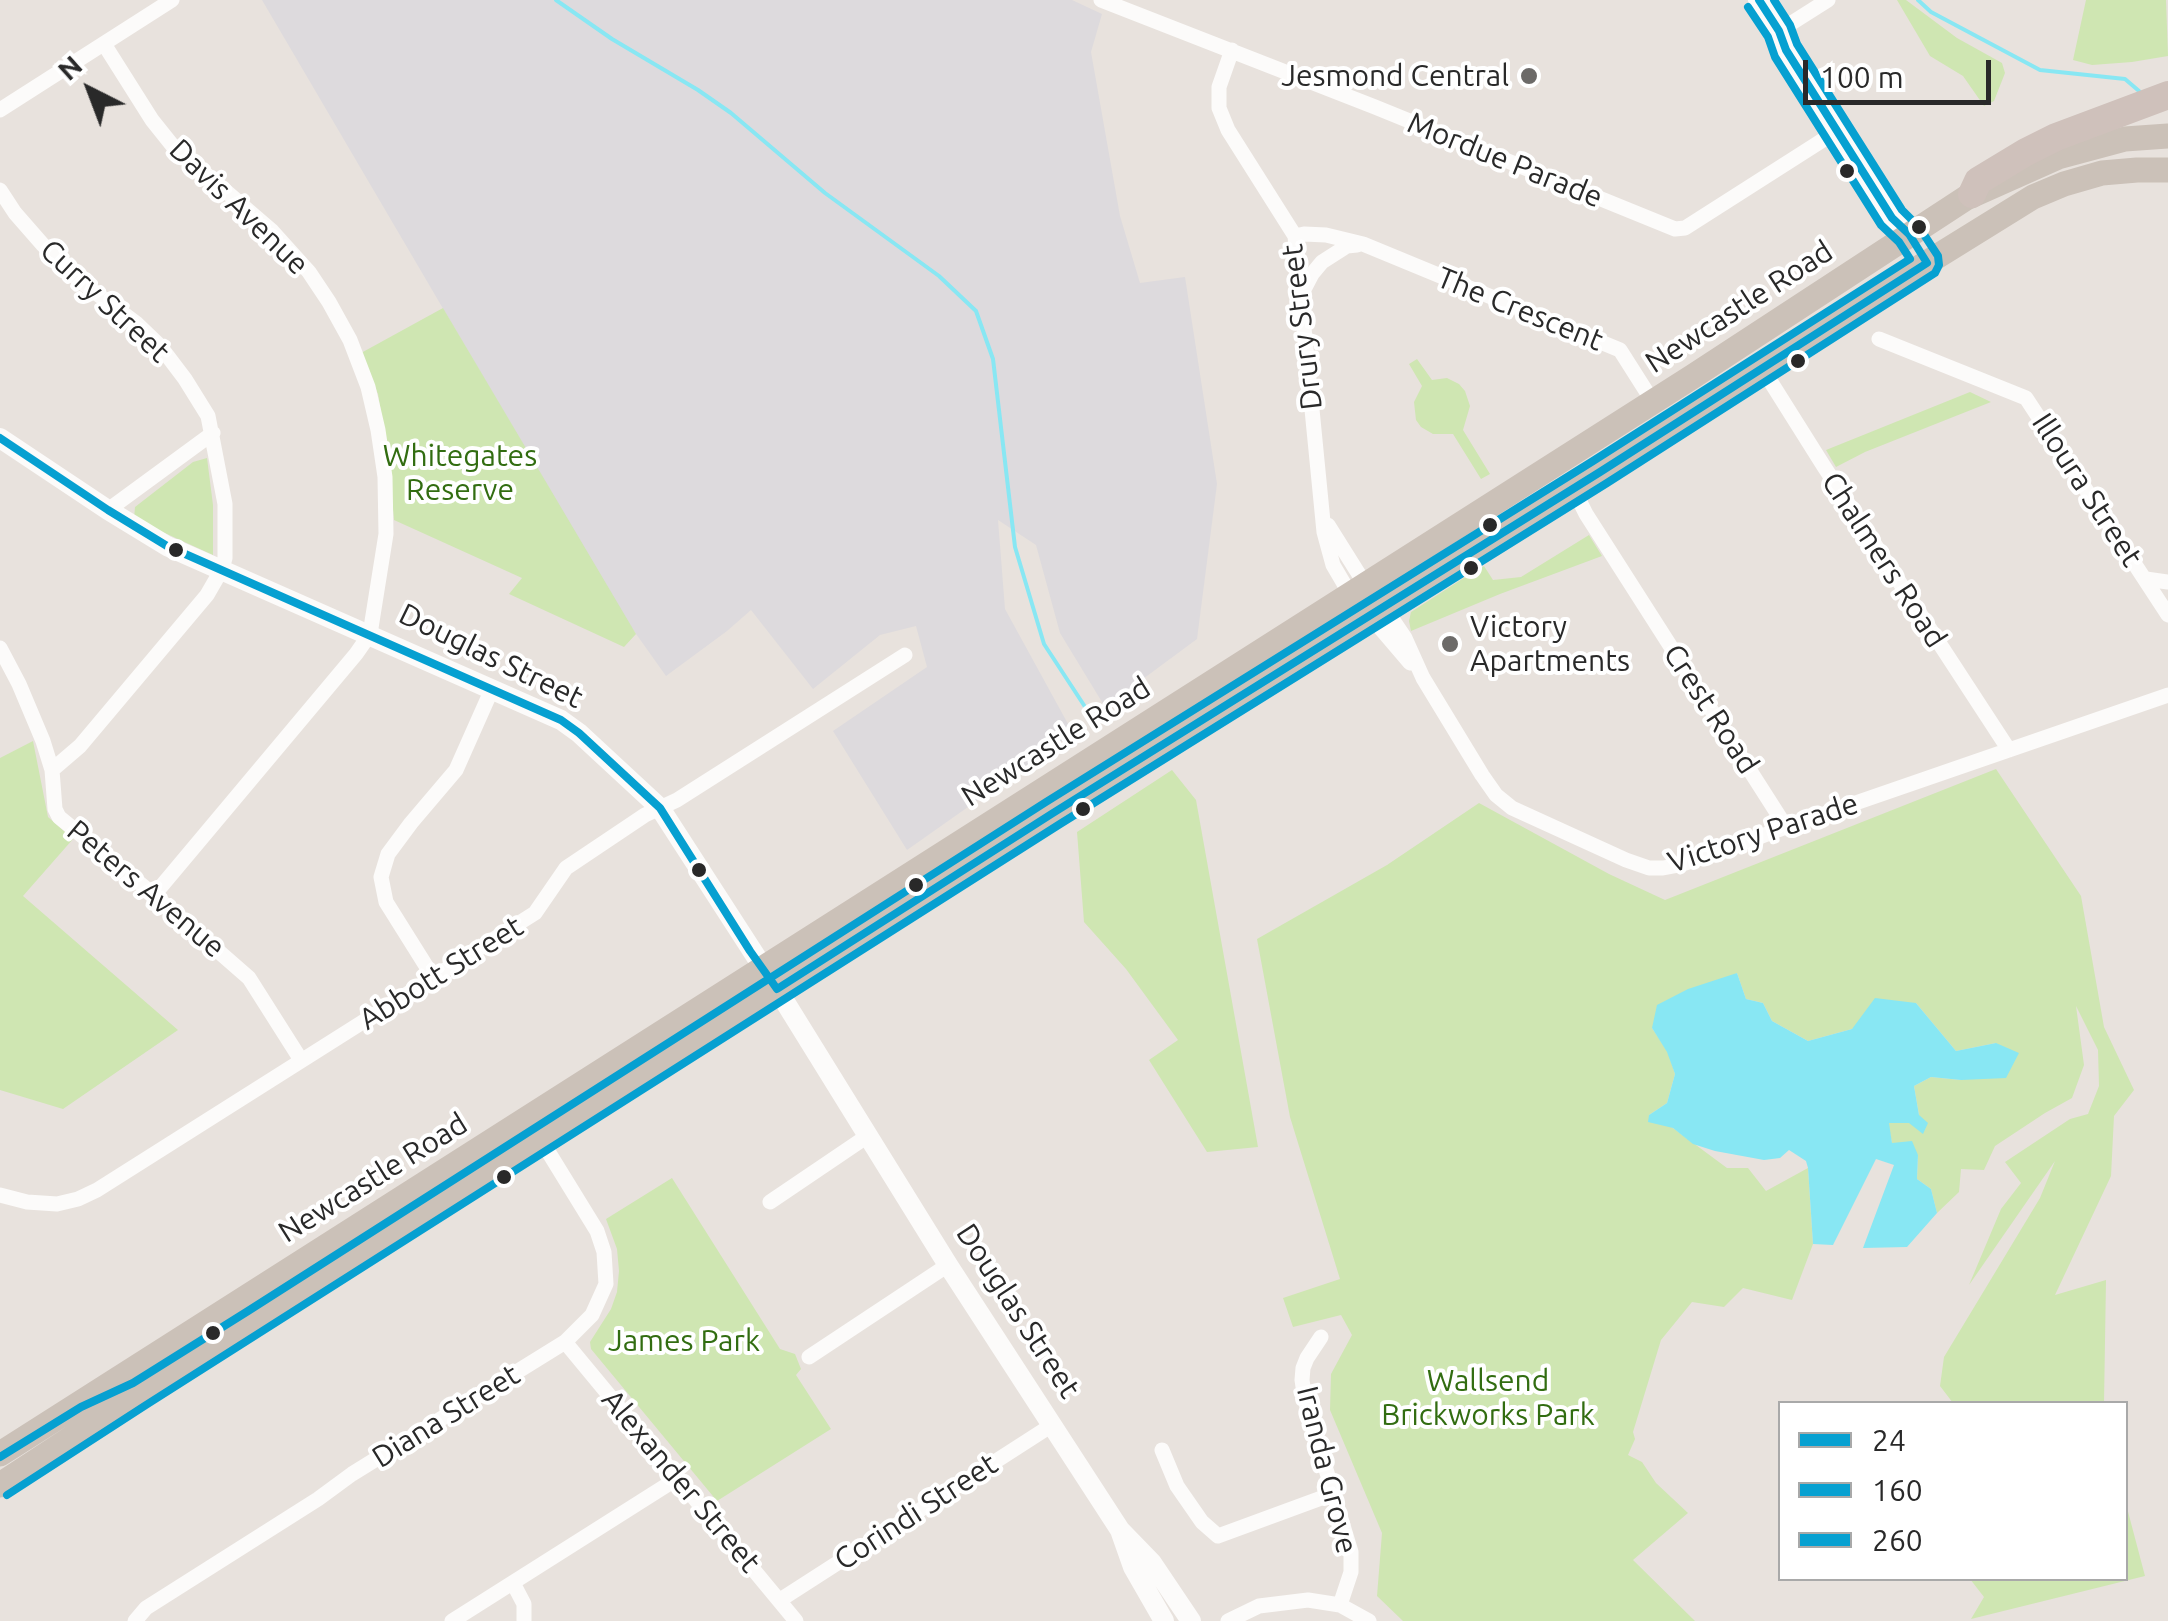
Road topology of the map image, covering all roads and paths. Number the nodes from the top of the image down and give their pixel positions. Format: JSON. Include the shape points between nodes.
{"nodes":[{"id":1,"x":172,"y":0,"type":"edge"},
{"id":2,"x":1101,"y":0,"type":"edge"},
{"id":3,"x":1759,"y":0,"type":"edge"},
{"id":4,"x":1828,"y":0,"type":"edge"},
{"id":5,"x":1778,"y":31,"type":"junction"},
{"id":6,"x":104,"y":44,"type":"junction"},
{"id":7,"x":1232,"y":50,"type":"junction"},
{"id":8,"x":2168,"y":94,"type":"edge"},
{"id":9,"x":0,"y":110,"type":"edge"},
{"id":10,"x":1837,"y":132,"type":"junction"},
{"id":11,"x":2168,"y":136,"type":"edge"},
{"id":12,"x":2168,"y":170,"type":"edge"},
{"id":13,"x":0,"y":190,"type":"edge"},
{"id":14,"x":1972,"y":194,"type":"junction"},
{"id":15,"x":1908,"y":234,"type":"junction"},
{"id":16,"x":1295,"y":236,"type":"junction"},
{"id":17,"x":1363,"y":244,"type":"junction"},
{"id":18,"x":1926,"y":263,"type":"junction"},
{"id":19,"x":1300,"y":296,"type":"junction"},
{"id":20,"x":1880,"y":338,"type":"dead end"},
{"id":21,"x":1762,"y":368,"type":"junction"},
{"id":22,"x":1653,"y":402,"type":"junction"},
{"id":23,"x":213,"y":433,"type":"junction"},
{"id":24,"x":0,"y":438,"type":"edge"},
{"id":25,"x":1574,"y":488,"type":"junction"},
{"id":26,"x":108,"y":510,"type":"junction"},
{"id":27,"x":222,"y":569,"type":"junction"},
{"id":28,"x":2146,"y":579,"type":"junction"},
{"id":29,"x":2168,"y":582,"type":"edge"},
{"id":30,"x":1357,"y":589,"type":"junction"},
{"id":31,"x":1376,"y":611,"type":"junction"},
{"id":32,"x":2168,"y":614,"type":"edge"},
{"id":33,"x":370,"y":634,"type":"junction"},
{"id":34,"x":0,"y":648,"type":"edge"},
{"id":35,"x":905,"y":655,"type":"dead end"},
{"id":36,"x":492,"y":689,"type":"junction"},
{"id":37,"x":2168,"y":695,"type":"edge"},
{"id":38,"x":2009,"y":750,"type":"junction"},
{"id":39,"x":52,"y":770,"type":"junction"},
{"id":40,"x":660,"y":808,"type":"junction"},
{"id":41,"x":1786,"y":827,"type":"junction"},
{"id":42,"x":154,"y":895,"type":"junction"},
{"id":43,"x":433,"y":977,"type":"junction"},
{"id":44,"x":770,"y":979,"type":"junction"},
{"id":45,"x":301,"y":1060,"type":"junction"},
{"id":46,"x":869,"y":1135,"type":"junction"},
{"id":47,"x":541,"y":1140,"type":"junction"},
{"id":48,"x":0,"y":1195,"type":"edge"},
{"id":49,"x":770,"y":1202,"type":"dead end"},
{"id":50,"x":948,"y":1265,"type":"junction"},
{"id":51,"x":1321,"y":1337,"type":"dead end"},
{"id":52,"x":565,"y":1342,"type":"junction"},
{"id":53,"x":809,"y":1357,"type":"dead end"},
{"id":54,"x":139,"y":1394,"type":"junction"},
{"id":55,"x":1052,"y":1425,"type":"junction"},
{"id":56,"x":1162,"y":1450,"type":"dead end"},
{"id":57,"x":0,"y":1454,"type":"edge"},
{"id":58,"x":0,"y":1472,"type":"edge"},
{"id":59,"x":678,"y":1478,"type":"junction"},
{"id":60,"x":0,"y":1485,"type":"edge"},
{"id":61,"x":1335,"y":1494,"type":"junction"},
{"id":62,"x":1120,"y":1530,"type":"junction"},
{"id":63,"x":1140,"y":1580,"type":"junction"},
{"id":64,"x":513,"y":1583,"type":"junction"},
{"id":65,"x":780,"y":1600,"type":"junction"},
{"id":66,"x":1286,"y":1602,"type":"junction"},
{"id":67,"x":1340,"y":1606,"type":"junction"},
{"id":68,"x":792,"y":1620,"type":"edge"},
{"id":69,"x":135,"y":1621,"type":"edge"},
{"id":70,"x":452,"y":1621,"type":"edge"},
{"id":71,"x":524,"y":1621,"type":"edge"},
{"id":72,"x":1164,"y":1621,"type":"edge"},
{"id":73,"x":1178,"y":1621,"type":"edge"},
{"id":74,"x":1192,"y":1621,"type":"edge"},
{"id":75,"x":1228,"y":1621,"type":"edge"},
{"id":76,"x":1249,"y":1621,"type":"edge"},
{"id":77,"x":1369,"y":1621,"type":"edge"}],
"edges":[{"from":1,"to":6,"type":"street"},
{"from":2,"to":7,"type":"street","name":"Mordue Parade"},
{"from":3,"to":5,"type":"main road"},
{"from":4,"to":5,"type":"street"},
{"from":5,"to":10,"type":"main road"},
{"from":5,"to":15,"type":"main road","via":[[1795,44],[1901,210]]},
{"from":6,"to":9,"type":"street"},
{"from":6,"to":33,"type":"street","name":"Davis Avenue","via":[[172,145],[272,231],[308,272],[350,340],[368,387],[384,477],[386,534]]},
{"from":7,"to":10,"type":"street","name":"Mordue Parade","via":[[1675,229]]},
{"from":7,"to":16,"type":"street","name":"Drury Street","via":[[1218,87],[1219,108]]},
{"from":8,"to":14,"type":"highway","via":[[2026,152],[1978,182]]},
{"from":10,"to":15,"type":"main road"},
{"from":11,"to":14,"type":"highway","name":"Newcastle Road","via":[[2068,154]]},
{"from":12,"to":18,"type":"highway","name":"Newcastle Road","via":[[2064,184]]},
{"from":13,"to":23,"type":"street","name":"Curry Street","via":[[76,278],[160,346]]},
{"from":14,"to":15,"type":"highway","name":"Newcastle Road"},
{"from":15,"to":18,"type":"highway"},
{"from":15,"to":22,"type":"highway","name":"Newcastle Road"},
{"from":16,"to":17,"type":"street","name":"The Crescent"},
{"from":16,"to":19,"type":"street","name":"Drury Street"},
{"from":17,"to":19,"type":"street","via":[[1322,262]]},
{"from":17,"to":22,"type":"street","name":"The Crescent","via":[[1620,350]]},
{"from":18,"to":21,"type":"highway","name":"Newcastle Road"},
{"from":19,"to":30,"type":"street","name":"Drury Street","via":[[1322,507]]},
{"from":20,"to":28,"type":"street","name":"Illoura Street","via":[[2026,398]]},
{"from":21,"to":25,"type":"highway","name":"Newcastle Road"},
{"from":21,"to":38,"type":"street","name":"Chalmers Road"},
{"from":22,"to":30,"type":"highway","name":"Newcastle Road"},
{"from":23,"to":26,"type":"street"},
{"from":23,"to":27,"type":"street","name":"Curry Street","via":[[225,504]]},
{"from":24,"to":26,"type":"street","name":"Douglas Street"},
{"from":25,"to":31,"type":"highway","name":"Newcastle Road"},
{"from":25,"to":41,"type":"street","name":"Crest Road"},
{"from":26,"to":27,"type":"street","name":"Douglas Street","via":[[166,546]]},
{"from":27,"to":33,"type":"street","name":"Douglas Street"},
{"from":27,"to":39,"type":"street","via":[[80,746]]},
{"from":28,"to":29,"type":"street"},
{"from":28,"to":32,"type":"street","name":"Illoura Street"},
{"from":30,"to":31,"type":"highway"},
{"from":30,"to":44,"type":"highway","name":"Newcastle Road"},
{"from":31,"to":41,"type":"street","name":"Victory Parade","via":[[1503,802],[1649,868],[1679,865]]},
{"from":31,"to":44,"type":"highway","name":"Newcastle Road","via":[[1053,813]]},
{"from":33,"to":36,"type":"street","name":"Douglas Street"},
{"from":33,"to":42,"type":"street","name":"Davis Avenue"},
{"from":34,"to":39,"type":"street","name":"Peters Avenue"},
{"from":35,"to":40,"type":"street","name":"Abbott Street"},
{"from":36,"to":40,"type":"street","name":"Douglas Street","via":[[561,720]]},
{"from":36,"to":43,"type":"street","via":[[456,770],[388,854],[382,877],[386,902]]},
{"from":37,"to":38,"type":"street","name":"Victory Parade"},
{"from":38,"to":41,"type":"street","name":"Victory Parade"},
{"from":39,"to":42,"type":"street","name":"Peters Avenue","via":[[59,818]]},
{"from":40,"to":43,"type":"street","name":"Abbott Street","via":[[566,868],[536,913]]},
{"from":40,"to":44,"type":"street","name":"Douglas Street"},
{"from":42,"to":45,"type":"street","name":"Peters Avenue","via":[[249,978]]},
{"from":43,"to":45,"type":"street","name":"Abbott Street"},
{"from":44,"to":46,"type":"street","name":"Douglas Street"},
{"from":44,"to":47,"type":"highway","name":"Newcastle Road"},
{"from":44,"to":57,"type":"highway","name":"Newcastle Road"},
{"from":45,"to":48,"type":"street","name":"Abbott Street","via":[[78,1199],[57,1204]]},
{"from":46,"to":49,"type":"street"},
{"from":46,"to":50,"type":"street","name":"Douglas Street"},
{"from":47,"to":52,"type":"street","name":"Diana Street","via":[[604,1252],[606,1284],[592,1315]]},
{"from":47,"to":54,"type":"highway","name":"Newcastle Road"},
{"from":50,"to":53,"type":"street"},
{"from":50,"to":55,"type":"street","name":"Douglas Street"},
{"from":51,"to":61,"type":"street","name":"Iranda Grove","via":[[1302,1380]]},
{"from":52,"to":59,"type":"street","name":"Alexander Street"},
{"from":52,"to":69,"type":"street","name":"Diana Street","via":[[352,1474]]},
{"from":54,"to":58,"type":"highway"},
{"from":54,"to":60,"type":"highway","name":"Newcastle Road"},
{"from":55,"to":62,"type":"street","name":"Douglas Street"},
{"from":55,"to":65,"type":"street","name":"Corindi Street"},
{"from":56,"to":61,"type":"street","via":[[1177,1486],[1218,1536]]},
{"from":59,"to":64,"type":"street"},
{"from":59,"to":65,"type":"street","name":"Alexander Street"},
{"from":61,"to":67,"type":"street","name":"Iranda Grove","via":[[1351,1552]]},
{"from":62,"to":63,"type":"street","name":"Douglas Street"},
{"from":62,"to":74,"type":"street","name":"Douglas Street"},
{"from":63,"to":72,"type":"street","name":"Douglas Street"},
{"from":63,"to":73,"type":"street"},
{"from":64,"to":70,"type":"street"},
{"from":64,"to":71,"type":"street"},
{"from":65,"to":68,"type":"street","name":"Alexander Street"},
{"from":66,"to":67,"type":"street"},
{"from":66,"to":75,"type":"street"},
{"from":66,"to":76,"type":"street"},
{"from":67,"to":77,"type":"street"}]}
